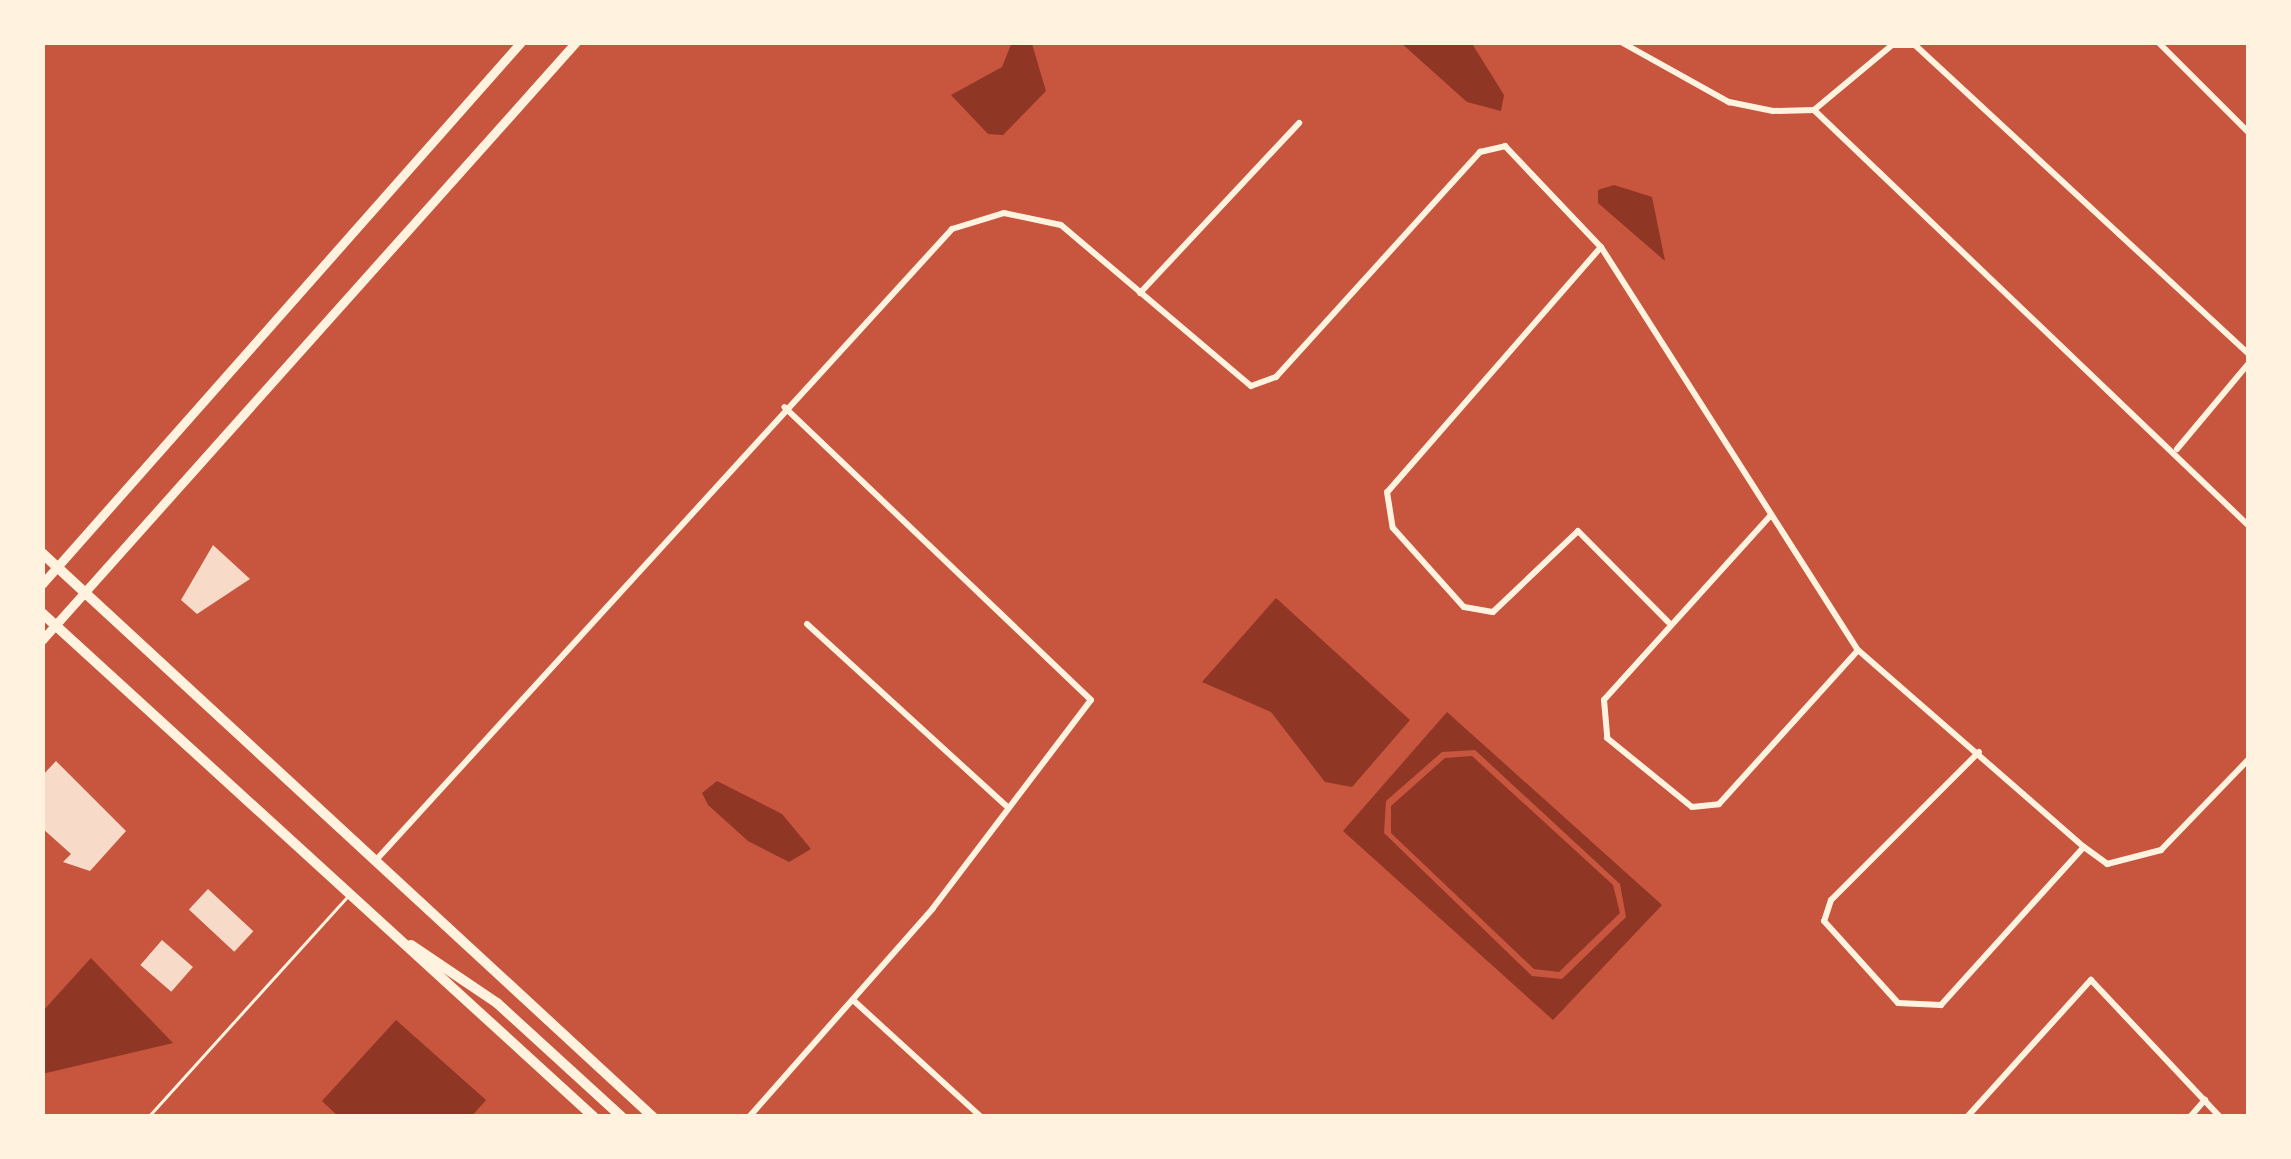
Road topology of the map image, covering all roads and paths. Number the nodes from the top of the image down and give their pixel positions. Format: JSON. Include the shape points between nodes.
{"nodes":[{"id":1,"x":521,"y":42,"type":"edge"},
{"id":2,"x":576,"y":42,"type":"edge"},
{"id":3,"x":1621,"y":42,"type":"edge"},
{"id":4,"x":2158,"y":42,"type":"edge"},
{"id":5,"x":2175,"y":42,"type":"edge"},
{"id":6,"x":2165,"y":53,"type":"junction"},
{"id":7,"x":1814,"y":110,"type":"junction"},
{"id":8,"x":1299,"y":123,"type":"dead end"},
{"id":9,"x":2249,"y":133,"type":"edge"},
{"id":10,"x":1601,"y":248,"type":"junction"},
{"id":11,"x":1140,"y":293,"type":"junction"},
{"id":12,"x":2249,"y":354,"type":"edge"},
{"id":13,"x":2249,"y":364,"type":"edge"},
{"id":14,"x":784,"y":407,"type":"junction"},
{"id":15,"x":2176,"y":449,"type":"junction"},
{"id":16,"x":1771,"y":515,"type":"junction"},
{"id":17,"x":2249,"y":526,"type":"edge"},
{"id":18,"x":42,"y":553,"type":"edge"},
{"id":19,"x":57,"y":566,"type":"junction"},
{"id":20,"x":42,"y":584,"type":"edge"},
{"id":21,"x":84,"y":591,"type":"junction"},
{"id":22,"x":42,"y":613,"type":"edge"},
{"id":23,"x":1668,"y":622,"type":"junction"},
{"id":24,"x":806,"y":624,"type":"dead end"},
{"id":25,"x":55,"y":625,"type":"junction"},
{"id":26,"x":42,"y":640,"type":"edge"},
{"id":27,"x":1858,"y":650,"type":"junction"},
{"id":28,"x":1979,"y":752,"type":"junction"},
{"id":29,"x":2249,"y":759,"type":"edge"},
{"id":30,"x":1006,"y":806,"type":"junction"},
{"id":31,"x":2084,"y":847,"type":"junction"},
{"id":32,"x":377,"y":859,"type":"junction"},
{"id":33,"x":350,"y":894,"type":"junction"},
{"id":34,"x":402,"y":942,"type":"junction"},
{"id":35,"x":853,"y":1000,"type":"junction"},
{"id":36,"x":2205,"y":1100,"type":"junction"},
{"id":37,"x":148,"y":1117,"type":"edge"},
{"id":38,"x":594,"y":1117,"type":"edge"},
{"id":39,"x":622,"y":1117,"type":"edge"},
{"id":40,"x":653,"y":1117,"type":"edge"},
{"id":41,"x":748,"y":1117,"type":"edge"},
{"id":42,"x":981,"y":1117,"type":"edge"},
{"id":43,"x":1967,"y":1117,"type":"edge"},
{"id":44,"x":2190,"y":1117,"type":"edge"},
{"id":45,"x":2220,"y":1117,"type":"edge"}],
"edges":[{"from":1,"to":19,"type":"main road"},
{"from":2,"to":21,"type":"main road"},
{"from":3,"to":7,"type":"street","via":[[1730,102]]},
{"from":4,"to":6,"type":"street"},
{"from":5,"to":6,"type":"street"},
{"from":6,"to":9,"type":"street"},
{"from":7,"to":12,"type":"street","via":[[1846,94],[1892,45],[1915,45]]},
{"from":7,"to":15,"type":"street"},
{"from":8,"to":11,"type":"street"},
{"from":10,"to":11,"type":"street","via":[[1505,146],[1480,152],[1276,377],[1251,386],[1229,376]]},
{"from":10,"to":16,"type":"street"},
{"from":10,"to":23,"type":"street","via":[[1388,492],[1393,528],[1464,607],[1493,612],[1578,531]]},
{"from":11,"to":14,"type":"street","via":[[1053,221],[980,217],[930,246]]},
{"from":13,"to":15,"type":"street"},
{"from":14,"to":30,"type":"street","via":[[1089,694],[1087,713]]},
{"from":14,"to":32,"type":"street"},
{"from":15,"to":17,"type":"street"},
{"from":16,"to":23,"type":"street"},
{"from":16,"to":27,"type":"street"},
{"from":18,"to":19,"type":"main road"},
{"from":19,"to":20,"type":"main road"},
{"from":19,"to":21,"type":"main road"},
{"from":21,"to":25,"type":"main road"},
{"from":21,"to":32,"type":"main road"},
{"from":22,"to":25,"type":"main road"},
{"from":23,"to":27,"type":"street","via":[[1604,700],[1607,738],[1692,807],[1720,804]]},
{"from":24,"to":30,"type":"street"},
{"from":25,"to":26,"type":"main road"},
{"from":25,"to":33,"type":"main road"},
{"from":27,"to":28,"type":"street"},
{"from":28,"to":31,"type":"street"},
{"from":28,"to":31,"type":"street","via":[[1831,900],[1824,921],[1898,1003],[1941,1005]]},
{"from":29,"to":31,"type":"street","via":[[2161,850],[2107,864]]},
{"from":30,"to":35,"type":"street"},
{"from":32,"to":40,"type":"main road"},
{"from":33,"to":34,"type":"main road"},
{"from":33,"to":37,"type":"lane"},
{"from":34,"to":38,"type":"main road"},
{"from":34,"to":39,"type":"main road","via":[[497,1003]]},
{"from":35,"to":41,"type":"street"},
{"from":35,"to":42,"type":"street"},
{"from":36,"to":43,"type":"street","via":[[2091,980]]},
{"from":36,"to":44,"type":"street"},
{"from":36,"to":45,"type":"street"}]}
